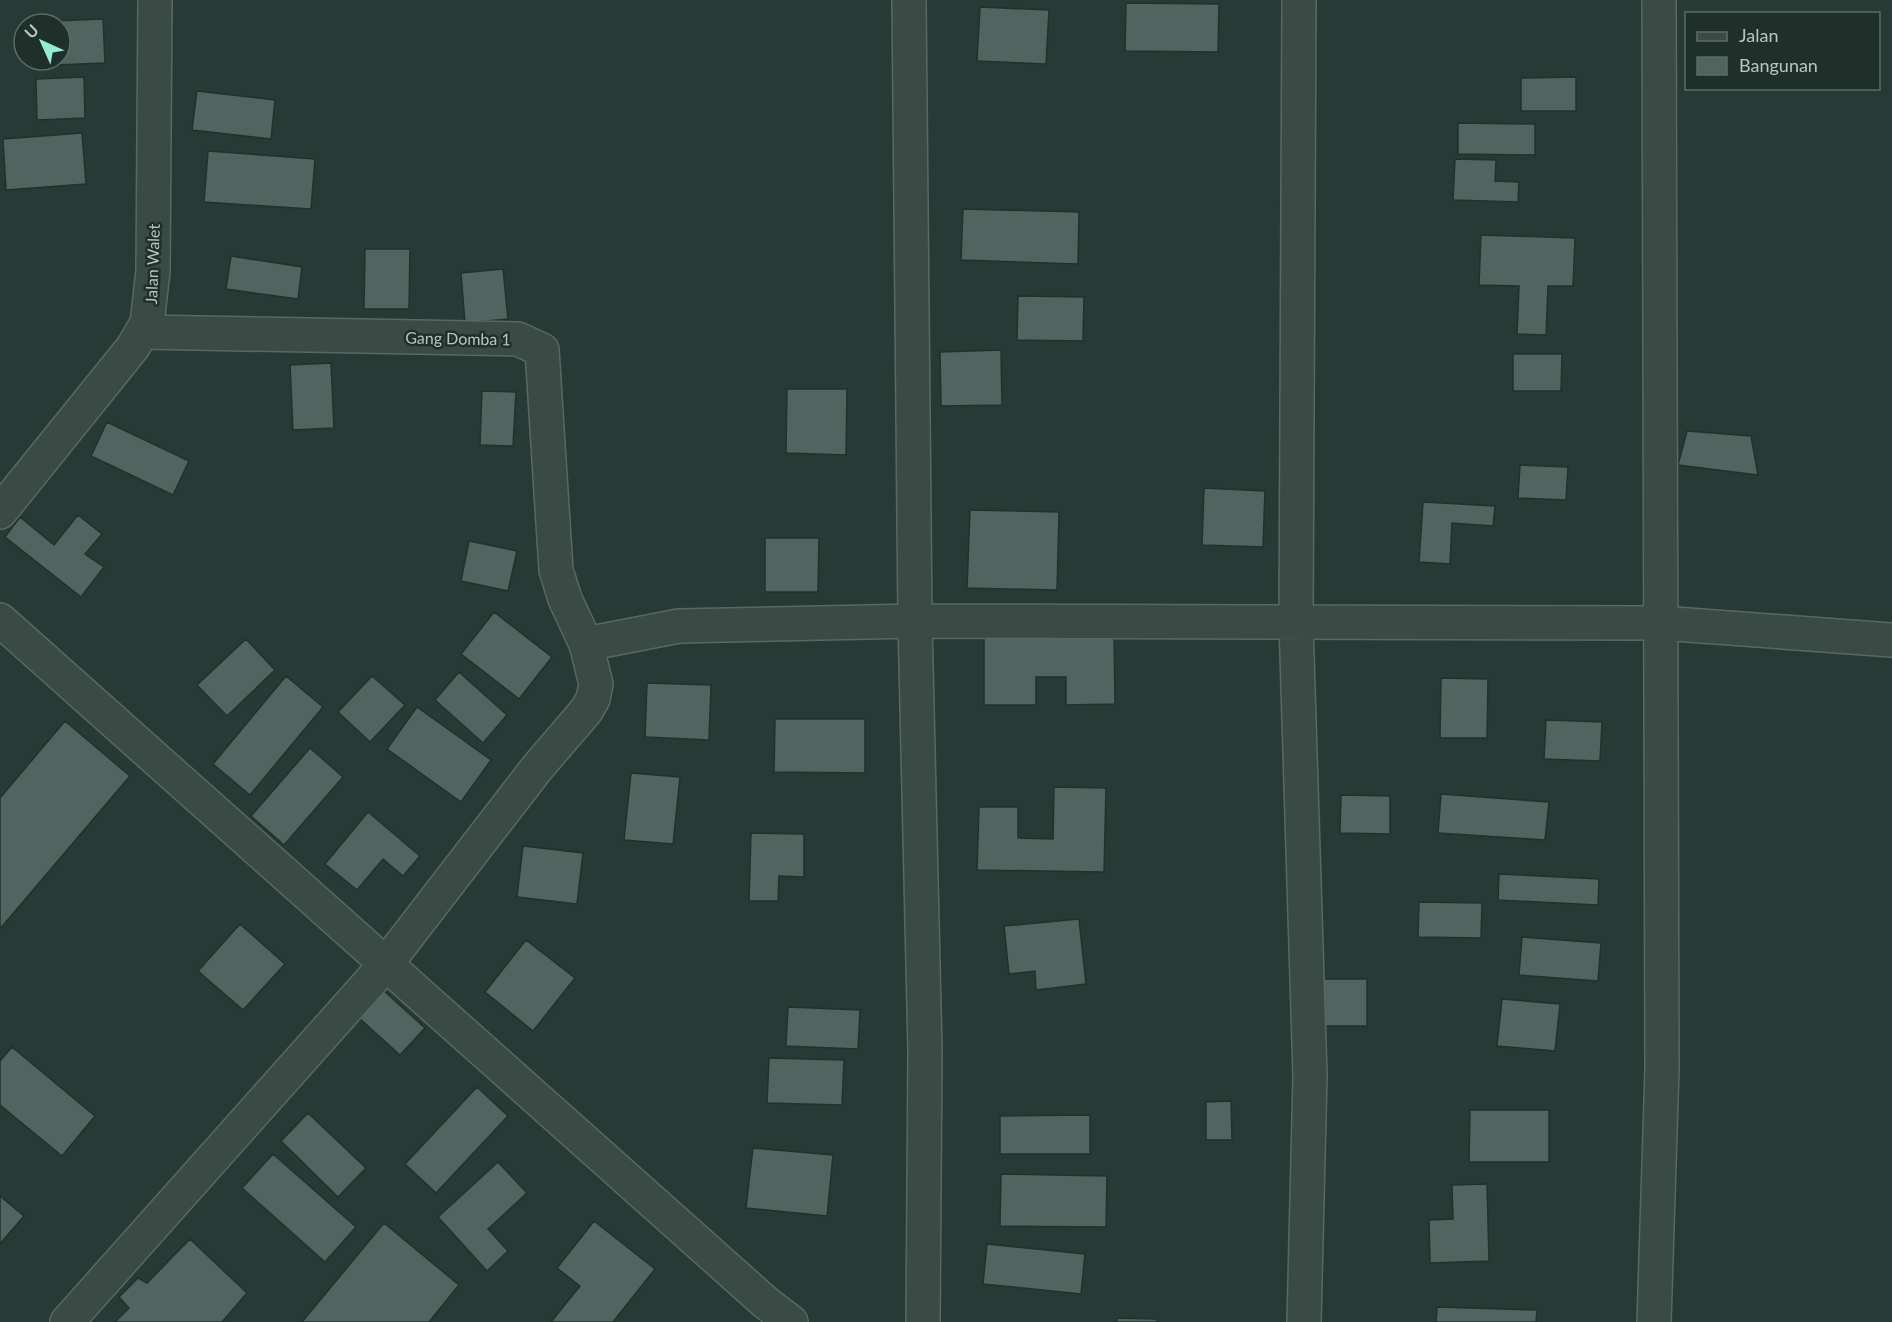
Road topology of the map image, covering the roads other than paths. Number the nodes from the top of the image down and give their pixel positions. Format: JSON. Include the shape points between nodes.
{"nodes":[{"id":1,"x":156,"y":0,"type":"edge"},
{"id":2,"x":909,"y":0,"type":"edge"},
{"id":3,"x":1299,"y":0,"type":"edge"},
{"id":4,"x":1659,"y":0,"type":"edge"},
{"id":5,"x":142,"y":332,"type":"junction"},
{"id":6,"x":0,"y":512,"type":"edge"},
{"id":7,"x":0,"y":620,"type":"edge"},
{"id":8,"x":915,"y":621,"type":"junction"},
{"id":9,"x":1296,"y":623,"type":"junction"},
{"id":10,"x":1661,"y":623,"type":"junction"},
{"id":11,"x":1892,"y":640,"type":"edge"},
{"id":12,"x":586,"y":644,"type":"junction"},
{"id":13,"x":386,"y":964,"type":"junction"},
{"id":14,"x":757,"y":1312,"type":"edge"},
{"id":15,"x":67,"y":1322,"type":"edge"},
{"id":16,"x":791,"y":1322,"type":"edge"},
{"id":17,"x":923,"y":1322,"type":"edge"},
{"id":18,"x":1304,"y":1322,"type":"edge"},
{"id":19,"x":1654,"y":1322,"type":"edge"}],
"edges":[{"from":1,"to":5,"type":"street","name":"Jalan Walet","via":[[153,271],[150,313]]},
{"from":2,"to":8,"type":"street"},
{"from":3,"to":9,"type":"street"},
{"from":4,"to":10,"type":"street"},
{"from":5,"to":6,"type":"street","name":"Jalan Walet"},
{"from":5,"to":12,"type":"street","name":"Gang Domba 1","via":[[518,339],[542,350],[556,570]]},
{"from":7,"to":13,"type":"street"},
{"from":8,"to":9,"type":"street"},
{"from":8,"to":12,"type":"street","via":[[680,626]]},
{"from":8,"to":17,"type":"street","via":[[925,1051]]},
{"from":9,"to":10,"type":"street"},
{"from":9,"to":18,"type":"street","via":[[1310,1076]]},
{"from":10,"to":11,"type":"street"},
{"from":10,"to":19,"type":"street","via":[[1662,1069]]},
{"from":12,"to":13,"type":"street","via":[[596,684],[586,711],[537,768]]},
{"from":13,"to":14,"type":"street"},
{"from":13,"to":15,"type":"street"},
{"from":14,"to":16,"type":"street"}]}
